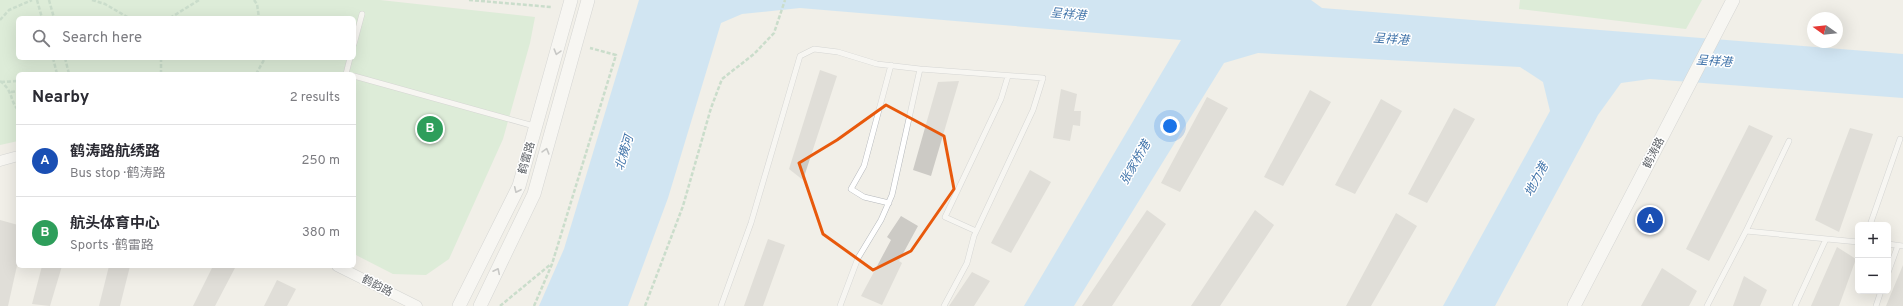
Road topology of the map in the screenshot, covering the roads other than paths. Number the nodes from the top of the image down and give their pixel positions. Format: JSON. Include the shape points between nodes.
{"nodes":[{"id":1,"x":571,"y":0,"type":"edge"},
{"id":2,"x":588,"y":0,"type":"edge"},
{"id":3,"x":1733,"y":0,"type":"edge"},
{"id":4,"x":362,"y":14,"type":"dead end"},
{"id":5,"x":356,"y":36,"type":"edge"},
{"id":6,"x":350,"y":60,"type":"edge"},
{"id":7,"x":891,"y":65,"type":"junction"},
{"id":8,"x":920,"y":69,"type":"junction"},
{"id":9,"x":346,"y":72,"type":"edge"},
{"id":10,"x":1008,"y":76,"type":"junction"},
{"id":11,"x":356,"y":77,"type":"edge"},
{"id":12,"x":536,"y":126,"type":"junction"},
{"id":13,"x":1900,"y":139,"type":"dead end"},
{"id":14,"x":1789,"y":141,"type":"dead end"},
{"id":15,"x":16,"y":157,"type":"edge"},
{"id":16,"x":0,"y":161,"type":"edge"},
{"id":17,"x":889,"y":203,"type":"junction"},
{"id":18,"x":1871,"y":222,"type":"edge"},
{"id":19,"x":1746,"y":231,"type":"junction"},
{"id":20,"x":976,"y":232,"type":"junction"},
{"id":21,"x":1826,"y":239,"type":"junction"},
{"id":22,"x":1855,"y":242,"type":"edge"},
{"id":23,"x":1891,"y":244,"type":"edge"},
{"id":24,"x":1901,"y":246,"type":"edge"},
{"id":25,"x":1891,"y":267,"type":"edge"},
{"id":26,"x":342,"y":268,"type":"edge"},
{"id":27,"x":1880,"y":294,"type":"edge"},
{"id":28,"x":417,"y":306,"type":"edge"},
{"id":29,"x":459,"y":306,"type":"edge"},
{"id":30,"x":480,"y":306,"type":"edge"},
{"id":31,"x":721,"y":306,"type":"edge"},
{"id":32,"x":840,"y":306,"type":"edge"},
{"id":33,"x":944,"y":306,"type":"edge"},
{"id":34,"x":1574,"y":306,"type":"edge"},
{"id":35,"x":1707,"y":306,"type":"edge"},
{"id":36,"x":1796,"y":306,"type":"edge"},
{"id":37,"x":1876,"y":306,"type":"edge"}],
"edges":[{"from":1,"to":12,"type":"street","name":"鹤雷路","one_way":true},
{"from":30,"to":2,"type":"street","name":"鹤雷路","one_way":true,"via":[[534,194]]},
{"from":3,"to":34,"type":"street","name":"鹤涛路"},
{"from":4,"to":5,"type":"lane"},
{"from":6,"to":9,"type":"lane"},
{"from":7,"to":8,"type":"lane"},
{"from":7,"to":17,"type":"lane","via":[[864,166],[852,188],[864,197]]},
{"from":7,"to":31,"type":"lane","via":[[814,49],[800,56],[751,223]]},
{"from":8,"to":10,"type":"lane"},
{"from":8,"to":17,"type":"lane"},
{"from":10,"to":20,"type":"lane","via":[[1001,98],[944,217]]},
{"from":10,"to":20,"type":"lane","via":[[1043,78],[1030,117]]},
{"from":11,"to":12,"type":"lane"},
{"from":12,"to":29,"type":"street","name":"鹤雷路","one_way":true,"via":[[519,186]]},
{"from":13,"to":18,"type":"lane"},
{"from":14,"to":19,"type":"lane"},
{"from":15,"to":16,"type":"street"},
{"from":17,"to":32,"type":"lane","via":[[858,258]]},
{"from":19,"to":21,"type":"lane"},
{"from":19,"to":35,"type":"lane"},
{"from":20,"to":33,"type":"lane","via":[[967,263]]},
{"from":21,"to":22,"type":"lane"},
{"from":21,"to":36,"type":"lane"},
{"from":23,"to":24,"type":"lane"},
{"from":24,"to":25,"type":"lane"},
{"from":26,"to":28,"type":"street","name":"鹤韵路"},
{"from":27,"to":37,"type":"lane"}]}
